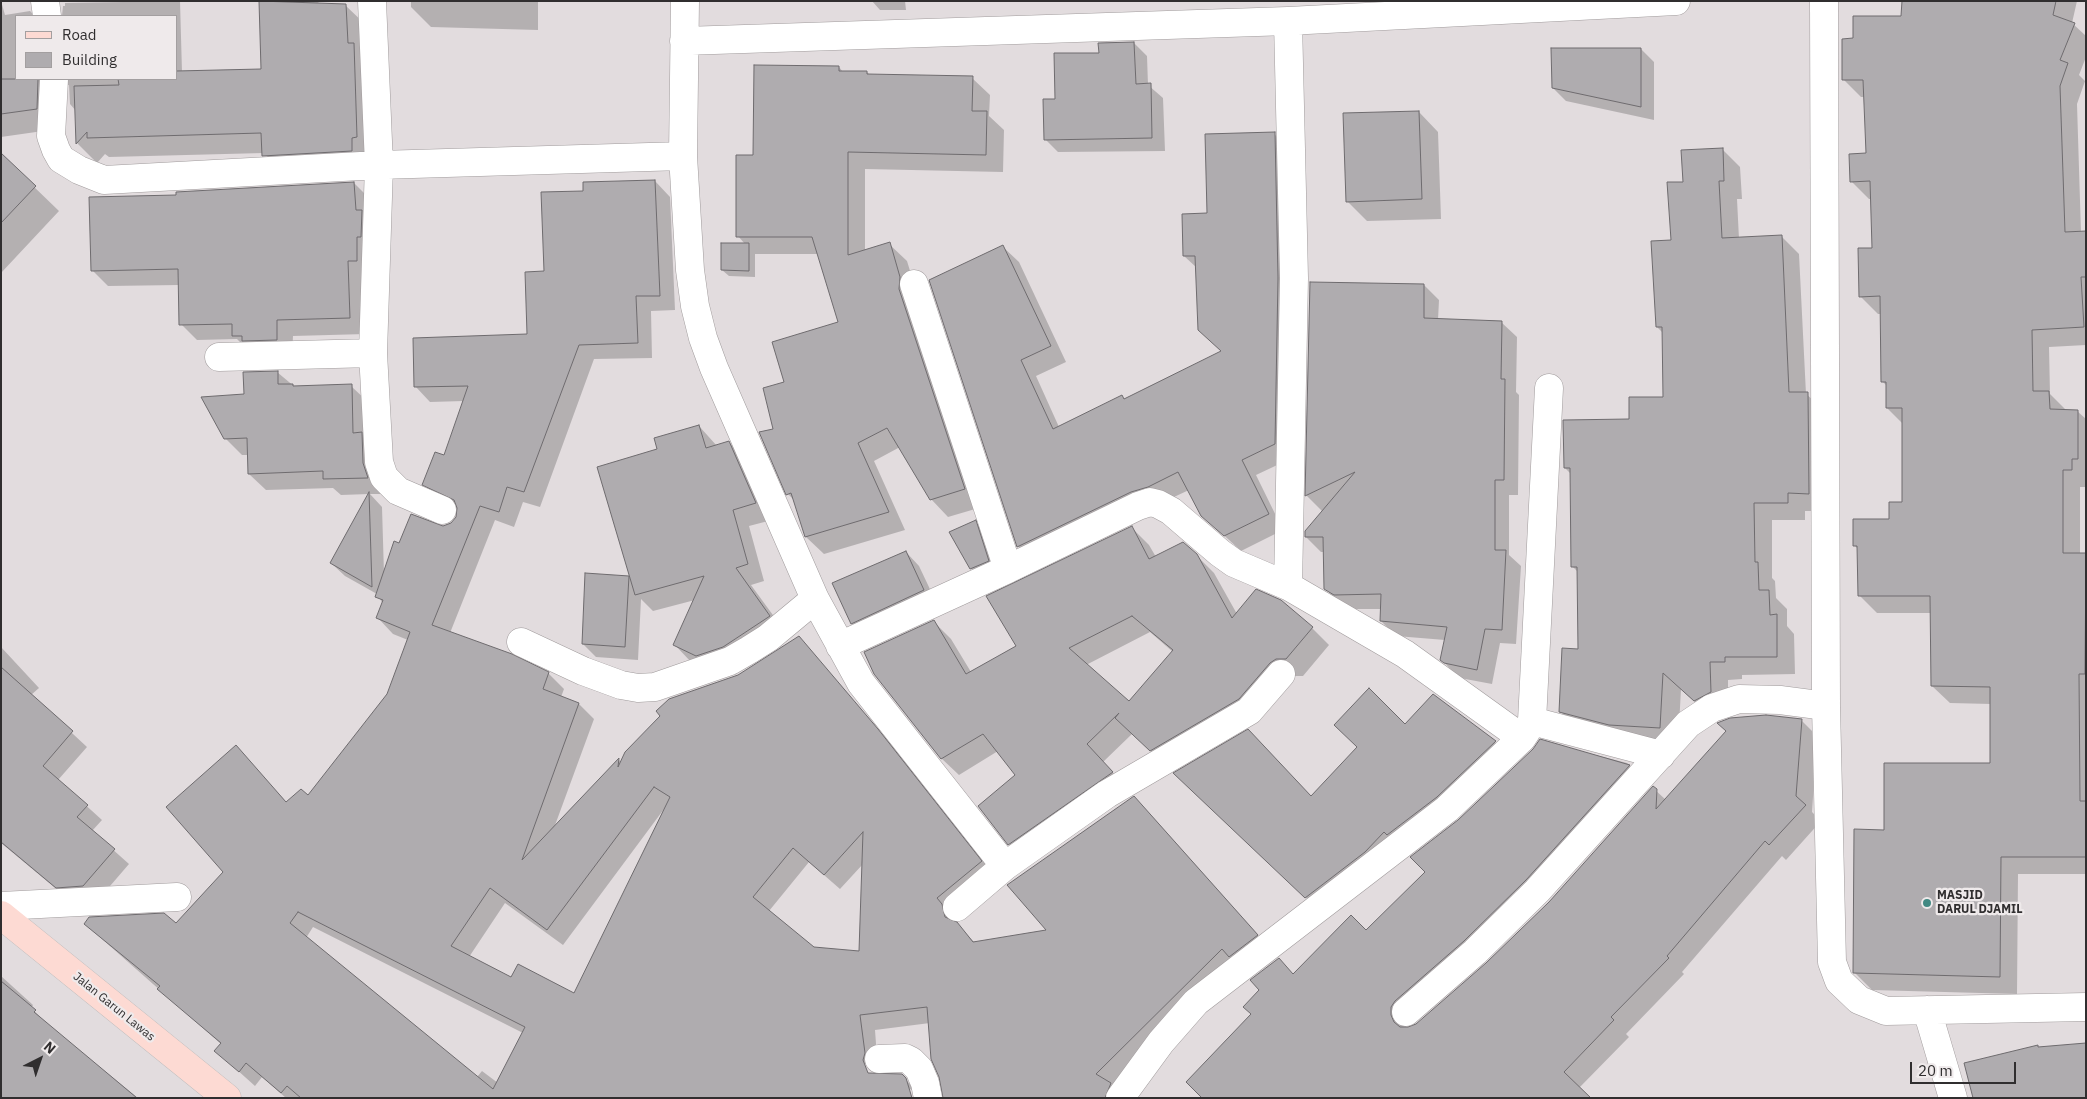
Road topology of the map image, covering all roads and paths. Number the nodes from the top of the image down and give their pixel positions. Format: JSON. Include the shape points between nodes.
{"nodes":[{"id":1,"x":45,"y":1,"type":"edge"},
{"id":2,"x":372,"y":1,"type":"edge"},
{"id":3,"x":685,"y":1,"type":"edge"},
{"id":4,"x":1676,"y":1,"type":"edge"},
{"id":5,"x":1824,"y":1,"type":"edge"},
{"id":6,"x":47,"y":15,"type":"edge"},
{"id":7,"x":1288,"y":21,"type":"junction"},
{"id":8,"x":684,"y":41,"type":"junction"},
{"id":9,"x":54,"y":80,"type":"edge"},
{"id":10,"x":684,"y":156,"type":"junction"},
{"id":11,"x":379,"y":164,"type":"junction"},
{"id":12,"x":914,"y":284,"type":"dead end"},
{"id":13,"x":373,"y":353,"type":"junction"},
{"id":14,"x":219,"y":357,"type":"dead end"},
{"id":15,"x":1549,"y":388,"type":"dead end"},
{"id":16,"x":442,"y":510,"type":"dead end"},
{"id":17,"x":1008,"y":569,"type":"junction"},
{"id":18,"x":1288,"y":586,"type":"junction"},
{"id":19,"x":814,"y":598,"type":"junction"},
{"id":20,"x":521,"y":642,"type":"dead end"},
{"id":21,"x":840,"y":646,"type":"junction"},
{"id":22,"x":1281,"y":674,"type":"dead end"},
{"id":23,"x":1826,"y":706,"type":"junction"},
{"id":24,"x":1527,"y":730,"type":"junction"},
{"id":25,"x":1661,"y":755,"type":"junction"},
{"id":26,"x":1005,"y":866,"type":"junction"},
{"id":27,"x":177,"y":897,"type":"dead end"},
{"id":28,"x":1,"y":906,"type":"edge"},
{"id":29,"x":957,"y":907,"type":"dead end"},
{"id":30,"x":1,"y":916,"type":"edge"},
{"id":31,"x":2086,"y":1007,"type":"edge"},
{"id":32,"x":1927,"y":1010,"type":"junction"},
{"id":33,"x":1406,"y":1012,"type":"dead end"},
{"id":34,"x":879,"y":1059,"type":"dead end"},
{"id":35,"x":227,"y":1098,"type":"edge"},
{"id":36,"x":928,"y":1098,"type":"edge"},
{"id":37,"x":1120,"y":1098,"type":"edge"},
{"id":38,"x":1953,"y":1098,"type":"edge"}],
"edges":[{"from":1,"to":6,"type":"street"},
{"from":2,"to":11,"type":"street"},
{"from":3,"to":8,"type":"street"},
{"from":4,"to":7,"type":"street"},
{"from":5,"to":23,"type":"street"},
{"from":7,"to":8,"type":"street"},
{"from":7,"to":18,"type":"street","via":[[1294,278]]},
{"from":8,"to":10,"type":"street"},
{"from":9,"to":11,"type":"street","via":[[51,136],[56,150],[62,159],[79,170],[104,180]]},
{"from":10,"to":11,"type":"street"},
{"from":10,"to":19,"type":"street","via":[[690,270],[703,338]]},
{"from":11,"to":13,"type":"street"},
{"from":12,"to":17,"type":"street"},
{"from":13,"to":14,"type":"street"},
{"from":13,"to":16,"type":"street","via":[[380,470],[398,491]]},
{"from":15,"to":24,"type":"street"},
{"from":17,"to":18,"type":"street","via":[[1150,502],[1171,511],[1234,563]]},
{"from":17,"to":21,"type":"street"},
{"from":18,"to":24,"type":"street"},
{"from":19,"to":20,"type":"street","via":[[749,650],[730,661],[655,687],[621,685]]},
{"from":19,"to":21,"type":"street"},
{"from":21,"to":26,"type":"street","via":[[861,683]]},
{"from":22,"to":26,"type":"street","via":[[1249,711],[1107,794]]},
{"from":23,"to":25,"type":"street","via":[[1740,699],[1712,708],[1688,724]]},
{"from":23,"to":32,"type":"street","via":[[1832,962],[1839,981],[1859,1000],[1886,1011]]},
{"from":24,"to":25,"type":"street"},
{"from":24,"to":37,"type":"street","via":[[1447,809],[1196,1002],[1161,1042]]},
{"from":25,"to":33,"type":"street","via":[[1537,891],[1475,952]]},
{"from":26,"to":29,"type":"street"},
{"from":27,"to":28,"type":"street"},
{"from":30,"to":35,"type":"main road","name":"Jalan Garun Lawas"},
{"from":31,"to":32,"type":"street"},
{"from":32,"to":38,"type":"street"},
{"from":34,"to":36,"type":"street","via":[[911,1060],[926,1083]]}]}
